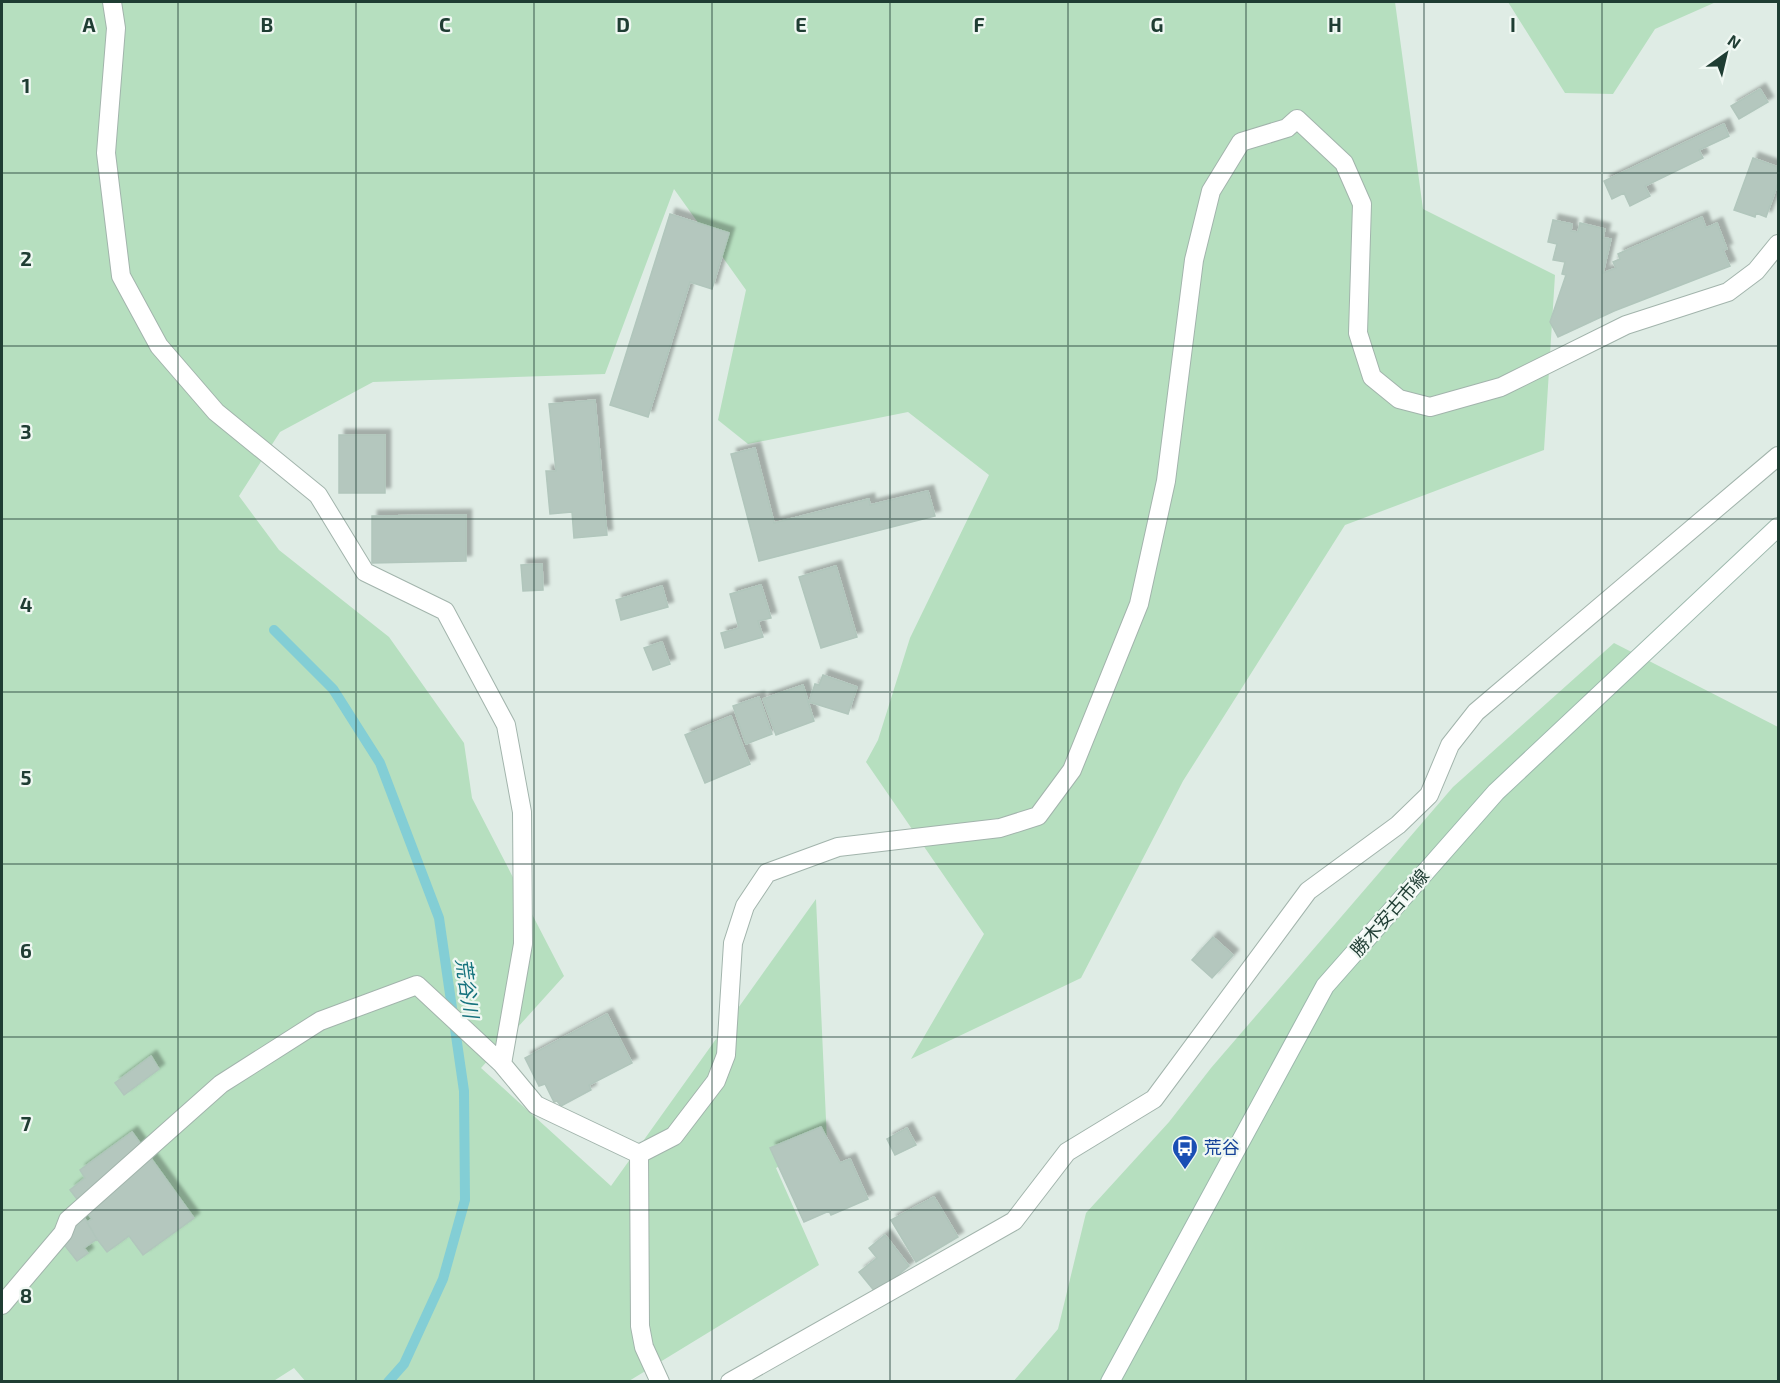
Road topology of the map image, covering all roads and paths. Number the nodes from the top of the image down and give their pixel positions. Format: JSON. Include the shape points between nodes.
{"nodes":[{"id":1,"x":112,"y":2,"type":"edge"},
{"id":2,"x":1779,"y":244,"type":"edge"},
{"id":3,"x":1779,"y":456,"type":"edge"},
{"id":4,"x":1779,"y":527,"type":"edge"},
{"id":5,"x":502,"y":1064,"type":"junction"},
{"id":6,"x":639,"y":1154,"type":"junction"},
{"id":7,"x":2,"y":1305,"type":"edge"},
{"id":8,"x":660,"y":1382,"type":"edge"},
{"id":9,"x":730,"y":1382,"type":"edge"},
{"id":10,"x":1110,"y":1382,"type":"edge"}],
"edges":[{"from":1,"to":5,"type":"street","via":[[116,28],[106,153],[121,276],[159,346],[216,412],[318,495],[365,572],[445,611],[506,725],[522,812],[523,944]]},
{"from":2,"to":6,"type":"street","via":[[1756,271],[1728,292],[1626,325],[1501,387],[1430,406],[1399,399],[1372,377],[1358,333],[1362,204],[1344,163],[1297,119],[1287,128],[1240,142],[1211,192],[1194,260],[1166,481],[1139,604],[1072,770],[1038,816],[1000,828],[838,848],[767,873],[745,906],[733,943],[726,1055],[716,1081],[674,1136]]},
{"from":3,"to":9,"type":"street","via":[[1476,712],[1450,745],[1429,795],[1398,825],[1308,891],[1154,1099],[1067,1152],[1014,1221]]},
{"from":4,"to":10,"type":"street","name":"勝木安古市線","via":[[1496,792],[1325,987]]},
{"from":5,"to":6,"type":"street","via":[[536,1105]]},
{"from":5,"to":7,"type":"street","via":[[417,985],[320,1021],[221,1084],[68,1220],[63,1233]]},
{"from":6,"to":8,"type":"street","via":[[640,1326],[644,1347]]}]}
